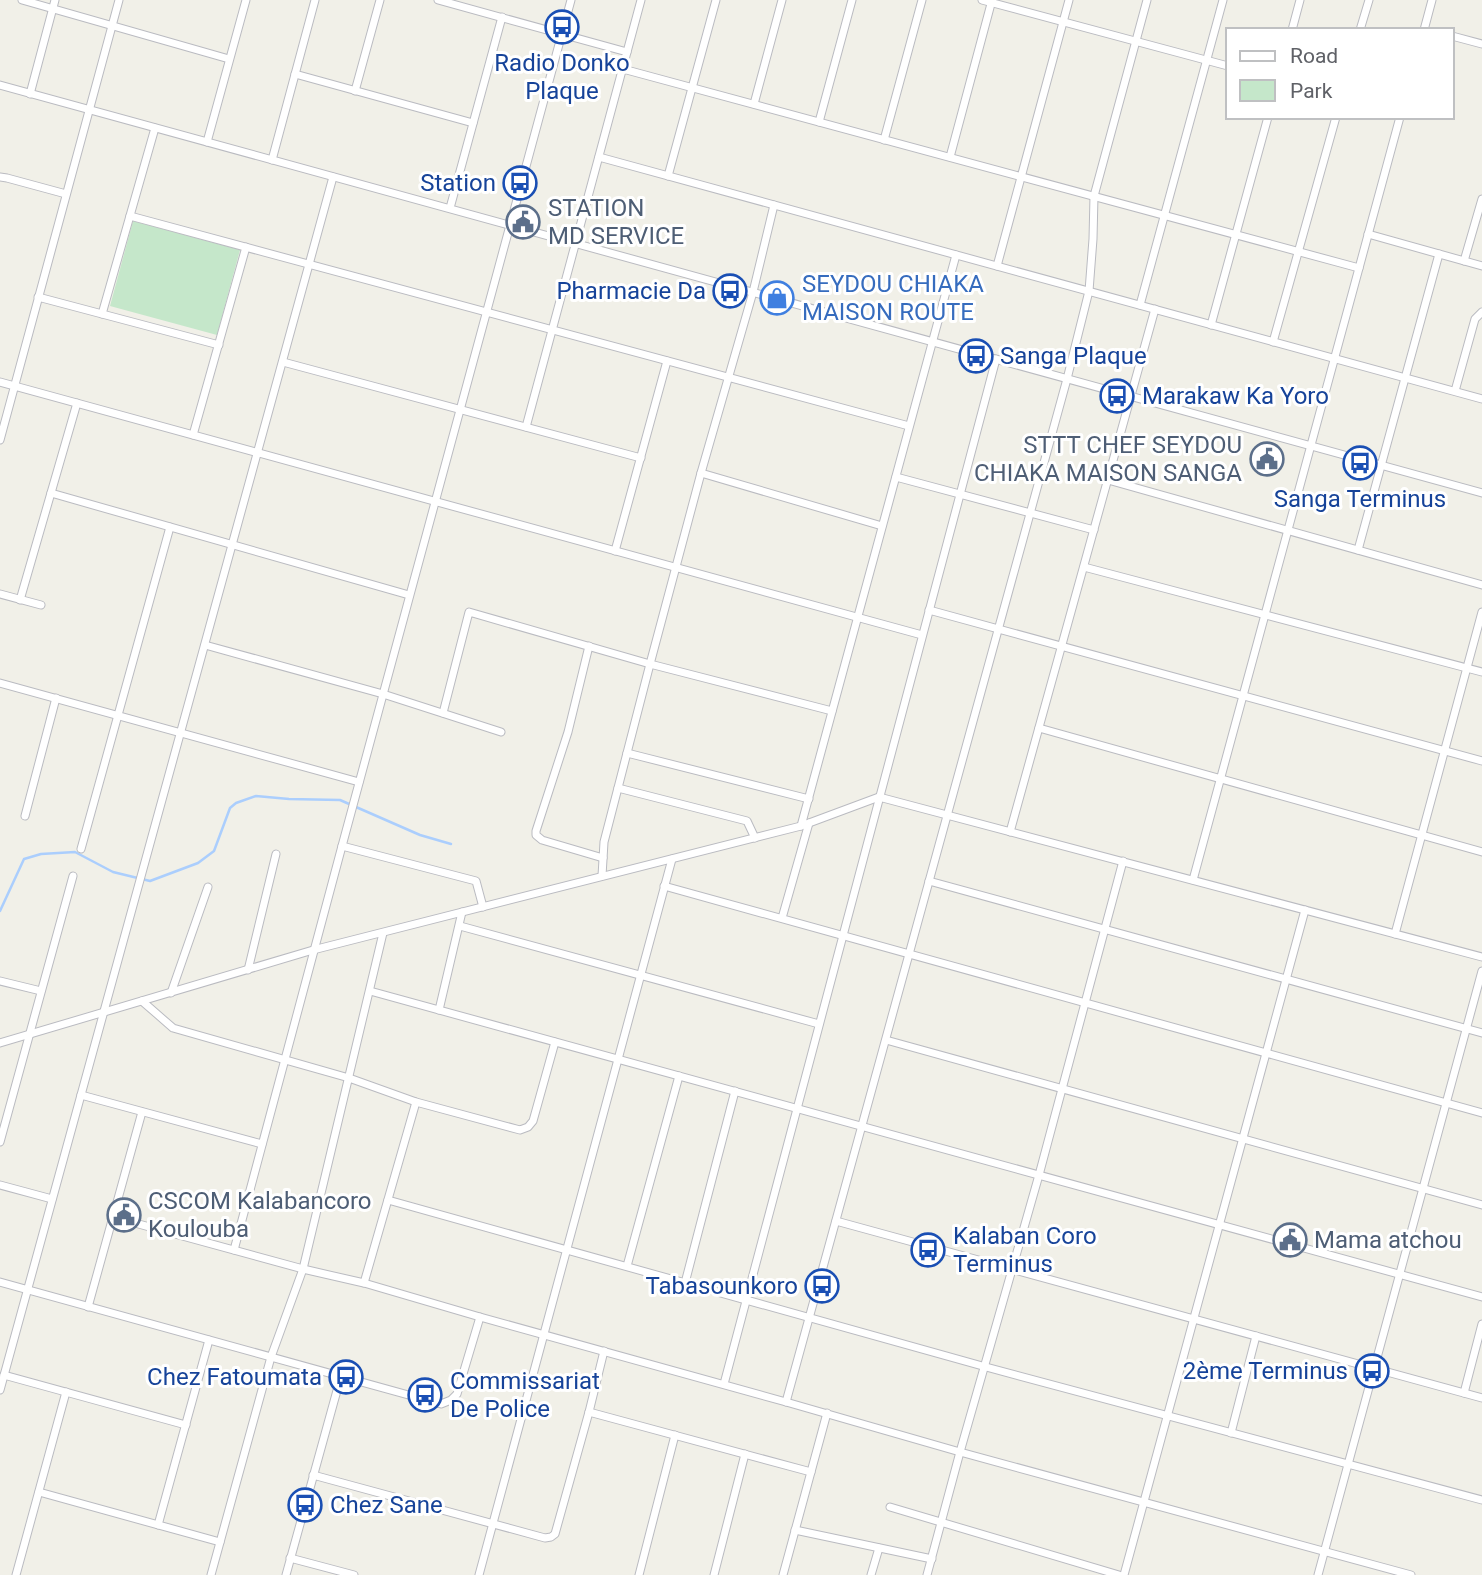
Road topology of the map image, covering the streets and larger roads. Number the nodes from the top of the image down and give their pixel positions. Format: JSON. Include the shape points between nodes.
{"nodes":[{"id":1,"x":22,"y":0,"type":"edge"},
{"id":2,"x":119,"y":0,"type":"edge"},
{"id":3,"x":246,"y":0,"type":"edge"},
{"id":4,"x":315,"y":0,"type":"edge"},
{"id":5,"x":380,"y":0,"type":"edge"},
{"id":6,"x":438,"y":0,"type":"edge"},
{"id":7,"x":572,"y":0,"type":"edge"},
{"id":8,"x":641,"y":0,"type":"edge"},
{"id":9,"x":716,"y":0,"type":"edge"},
{"id":10,"x":782,"y":0,"type":"edge"},
{"id":11,"x":852,"y":0,"type":"edge"},
{"id":12,"x":922,"y":0,"type":"edge"},
{"id":13,"x":982,"y":0,"type":"edge"},
{"id":14,"x":1069,"y":0,"type":"edge"},
{"id":15,"x":1147,"y":0,"type":"edge"},
{"id":16,"x":1223,"y":0,"type":"edge"},
{"id":17,"x":1300,"y":0,"type":"edge"},
{"id":18,"x":1368,"y":0,"type":"edge"},
{"id":19,"x":1432,"y":0,"type":"edge"},
{"id":20,"x":992,"y":1,"type":"edge"},
{"id":21,"x":53,"y":4,"type":"edge"},
{"id":22,"x":502,"y":17,"type":"junction"},
{"id":23,"x":1063,"y":22,"type":"junction"},
{"id":24,"x":113,"y":26,"type":"junction"},
{"id":25,"x":1293,"y":28,"type":"edge"},
{"id":26,"x":1361,"y":28,"type":"edge"},
{"id":27,"x":1427,"y":28,"type":"edge"},
{"id":28,"x":562,"y":34,"type":"junction"},
{"id":29,"x":1454,"y":37,"type":"edge"},
{"id":30,"x":1136,"y":41,"type":"junction"},
{"id":31,"x":1482,"y":44,"type":"edge"},
{"id":32,"x":627,"y":52,"type":"junction"},
{"id":33,"x":229,"y":59,"type":"junction"},
{"id":34,"x":1207,"y":60,"type":"junction"},
{"id":35,"x":1226,"y":65,"type":"edge"},
{"id":36,"x":623,"y":69,"type":"junction"},
{"id":37,"x":295,"y":74,"type":"junction"},
{"id":38,"x":0,"y":85,"type":"edge"},
{"id":39,"x":692,"y":88,"type":"junction"},
{"id":40,"x":355,"y":91,"type":"junction"},
{"id":41,"x":30,"y":94,"type":"junction"},
{"id":42,"x":754,"y":104,"type":"junction"},
{"id":43,"x":89,"y":110,"type":"junction"},
{"id":44,"x":1267,"y":119,"type":"edge"},
{"id":45,"x":1335,"y":119,"type":"edge"},
{"id":46,"x":1399,"y":119,"type":"edge"},
{"id":47,"x":819,"y":122,"type":"junction"},
{"id":48,"x":473,"y":123,"type":"junction"},
{"id":49,"x":155,"y":128,"type":"junction"},
{"id":50,"x":884,"y":139,"type":"junction"},
{"id":51,"x":206,"y":142,"type":"junction"},
{"id":52,"x":599,"y":157,"type":"junction"},
{"id":53,"x":950,"y":157,"type":"junction"},
{"id":54,"x":272,"y":160,"type":"junction"},
{"id":55,"x":668,"y":176,"type":"junction"},
{"id":56,"x":0,"y":177,"type":"edge"},
{"id":57,"x":333,"y":177,"type":"junction"},
{"id":58,"x":1021,"y":177,"type":"junction"},
{"id":59,"x":66,"y":194,"type":"junction"},
{"id":60,"x":1094,"y":197,"type":"junction"},
{"id":61,"x":1482,"y":199,"type":"edge"},
{"id":62,"x":774,"y":205,"type":"junction"},
{"id":63,"x":450,"y":208,"type":"junction"},
{"id":64,"x":130,"y":216,"type":"junction"},
{"id":65,"x":1165,"y":216,"type":"junction"},
{"id":66,"x":510,"y":224,"type":"junction"},
{"id":67,"x":1368,"y":234,"type":"junction"},
{"id":68,"x":1236,"y":235,"type":"junction"},
{"id":69,"x":576,"y":243,"type":"junction"},
{"id":70,"x":246,"y":247,"type":"junction"},
{"id":71,"x":1298,"y":252,"type":"junction"},
{"id":72,"x":1439,"y":254,"type":"junction"},
{"id":73,"x":956,"y":255,"type":"junction"},
{"id":74,"x":1464,"y":261,"type":"junction"},
{"id":75,"x":309,"y":264,"type":"junction"},
{"id":76,"x":997,"y":266,"type":"junction"},
{"id":77,"x":1482,"y":267,"type":"edge"},
{"id":78,"x":1359,"y":268,"type":"junction"},
{"id":79,"x":1089,"y":291,"type":"junction"},
{"id":80,"x":753,"y":292,"type":"junction"},
{"id":81,"x":38,"y":297,"type":"junction"},
{"id":82,"x":1140,"y":305,"type":"junction"},
{"id":83,"x":1155,"y":309,"type":"junction"},
{"id":84,"x":486,"y":312,"type":"junction"},
{"id":85,"x":1482,"y":312,"type":"edge"},
{"id":86,"x":102,"y":314,"type":"junction"},
{"id":87,"x":1211,"y":325,"type":"junction"},
{"id":88,"x":552,"y":330,"type":"junction"},
{"id":89,"x":932,"y":341,"type":"junction"},
{"id":90,"x":1273,"y":342,"type":"junction"},
{"id":91,"x":219,"y":345,"type":"junction"},
{"id":92,"x":996,"y":359,"type":"junction"},
{"id":93,"x":1335,"y":359,"type":"junction"},
{"id":94,"x":667,"y":361,"type":"junction"},
{"id":95,"x":283,"y":362,"type":"junction"},
{"id":96,"x":728,"y":377,"type":"junction"},
{"id":97,"x":1405,"y":378,"type":"junction"},
{"id":98,"x":1067,"y":379,"type":"junction"},
{"id":99,"x":0,"y":382,"type":"edge"},
{"id":100,"x":14,"y":386,"type":"junction"},
{"id":101,"x":1455,"y":391,"type":"junction"},
{"id":102,"x":1131,"y":396,"type":"junction"},
{"id":103,"x":1482,"y":399,"type":"edge"},
{"id":104,"x":77,"y":403,"type":"junction"},
{"id":105,"x":460,"y":409,"type":"junction"},
{"id":106,"x":909,"y":426,"type":"junction"},
{"id":107,"x":526,"y":427,"type":"junction"},
{"id":108,"x":193,"y":435,"type":"junction"},
{"id":109,"x":0,"y":440,"type":"edge"},
{"id":110,"x":1311,"y":446,"type":"junction"},
{"id":111,"x":258,"y":453,"type":"junction"},
{"id":112,"x":641,"y":458,"type":"junction"},
{"id":113,"x":1381,"y":465,"type":"junction"},
{"id":114,"x":701,"y":473,"type":"junction"},
{"id":115,"x":896,"y":477,"type":"junction"},
{"id":116,"x":1108,"y":480,"type":"junction"},
{"id":117,"x":51,"y":493,"type":"junction"},
{"id":118,"x":1482,"y":493,"type":"edge"},
{"id":119,"x":960,"y":494,"type":"junction"},
{"id":120,"x":435,"y":501,"type":"junction"},
{"id":121,"x":1030,"y":513,"type":"junction"},
{"id":122,"x":883,"y":526,"type":"junction"},
{"id":123,"x":170,"y":527,"type":"junction"},
{"id":124,"x":1094,"y":530,"type":"junction"},
{"id":125,"x":1288,"y":531,"type":"junction"},
{"id":126,"x":232,"y":545,"type":"junction"},
{"id":127,"x":1357,"y":550,"type":"junction"},
{"id":128,"x":615,"y":551,"type":"junction"},
{"id":129,"x":1083,"y":567,"type":"junction"},
{"id":130,"x":676,"y":568,"type":"junction"},
{"id":131,"x":1482,"y":585,"type":"edge"},
{"id":132,"x":0,"y":594,"type":"edge"},
{"id":133,"x":410,"y":595,"type":"junction"},
{"id":134,"x":20,"y":600,"type":"junction"},
{"id":135,"x":40,"y":606,"type":"dead end"},
{"id":136,"x":929,"y":610,"type":"junction"},
{"id":137,"x":1482,"y":611,"type":"edge"},
{"id":138,"x":1265,"y":615,"type":"junction"},
{"id":139,"x":858,"y":617,"type":"junction"},
{"id":140,"x":998,"y":629,"type":"junction"},
{"id":141,"x":922,"y":635,"type":"junction"},
{"id":142,"x":205,"y":645,"type":"junction"},
{"id":143,"x":589,"y":646,"type":"junction"},
{"id":144,"x":1061,"y":646,"type":"junction"},
{"id":145,"x":650,"y":664,"type":"junction"},
{"id":146,"x":1466,"y":668,"type":"junction"},
{"id":147,"x":1482,"y":673,"type":"edge"},
{"id":148,"x":0,"y":683,"type":"edge"},
{"id":149,"x":383,"y":694,"type":"junction"},
{"id":150,"x":1243,"y":696,"type":"junction"},
{"id":151,"x":56,"y":698,"type":"junction"},
{"id":152,"x":832,"y":711,"type":"junction"},
{"id":153,"x":443,"y":713,"type":"junction"},
{"id":154,"x":117,"y":715,"type":"junction"},
{"id":155,"x":1039,"y":728,"type":"junction"},
{"id":156,"x":501,"y":732,"type":"dead end"},
{"id":157,"x":181,"y":733,"type":"junction"},
{"id":158,"x":1444,"y":751,"type":"junction"},
{"id":159,"x":627,"y":753,"type":"junction"},
{"id":160,"x":1482,"y":761,"type":"edge"},
{"id":161,"x":1220,"y":779,"type":"junction"},
{"id":162,"x":359,"y":782,"type":"junction"},
{"id":163,"x":618,"y":788,"type":"junction"},
{"id":164,"x":879,"y":797,"type":"junction"},
{"id":165,"x":808,"y":799,"type":"junction"},
{"id":166,"x":947,"y":815,"type":"junction"},
{"id":167,"x":25,"y":816,"type":"dead end"},
{"id":168,"x":805,"y":825,"type":"junction"},
{"id":169,"x":1010,"y":832,"type":"junction"},
{"id":170,"x":1421,"y":835,"type":"junction"},
{"id":171,"x":755,"y":838,"type":"junction"},
{"id":172,"x":342,"y":846,"type":"junction"},
{"id":173,"x":81,"y":849,"type":"dead end"},
{"id":174,"x":1482,"y":852,"type":"edge"},
{"id":175,"x":276,"y":854,"type":"dead end"},
{"id":176,"x":603,"y":859,"type":"junction"},
{"id":177,"x":672,"y":859,"type":"junction"},
{"id":178,"x":1123,"y":862,"type":"junction"},
{"id":179,"x":73,"y":876,"type":"dead end"},
{"id":180,"x":602,"y":876,"type":"junction"},
{"id":181,"x":1193,"y":880,"type":"junction"},
{"id":182,"x":929,"y":881,"type":"junction"},
{"id":183,"x":664,"y":886,"type":"junction"},
{"id":184,"x":208,"y":887,"type":"dead end"},
{"id":185,"x":483,"y":907,"type":"junction"},
{"id":186,"x":1305,"y":910,"type":"junction"},
{"id":187,"x":462,"y":912,"type":"junction"},
{"id":188,"x":782,"y":918,"type":"junction"},
{"id":189,"x":460,"y":926,"type":"junction"},
{"id":190,"x":1105,"y":930,"type":"junction"},
{"id":191,"x":383,"y":933,"type":"junction"},
{"id":192,"x":1395,"y":934,"type":"junction"},
{"id":193,"x":843,"y":935,"type":"junction"},
{"id":194,"x":313,"y":950,"type":"junction"},
{"id":195,"x":909,"y":954,"type":"junction"},
{"id":196,"x":1482,"y":957,"type":"edge"},
{"id":197,"x":248,"y":970,"type":"junction"},
{"id":198,"x":1482,"y":971,"type":"edge"},
{"id":199,"x":640,"y":976,"type":"junction"},
{"id":200,"x":1286,"y":979,"type":"junction"},
{"id":201,"x":0,"y":981,"type":"edge"},
{"id":202,"x":41,"y":991,"type":"junction"},
{"id":203,"x":370,"y":991,"type":"junction"},
{"id":204,"x":171,"y":993,"type":"junction"},
{"id":205,"x":142,"y":1001,"type":"junction"},
{"id":206,"x":1086,"y":1003,"type":"junction"},
{"id":207,"x":439,"y":1010,"type":"junction"},
{"id":208,"x":104,"y":1012,"type":"junction"},
{"id":209,"x":819,"y":1024,"type":"junction"},
{"id":210,"x":1466,"y":1029,"type":"junction"},
{"id":211,"x":1482,"y":1033,"type":"edge"},
{"id":212,"x":31,"y":1034,"type":"junction"},
{"id":213,"x":886,"y":1040,"type":"junction"},
{"id":214,"x":555,"y":1042,"type":"junction"},
{"id":215,"x":0,"y":1043,"type":"edge"},
{"id":216,"x":1266,"y":1053,"type":"junction"},
{"id":217,"x":284,"y":1059,"type":"junction"},
{"id":218,"x":618,"y":1059,"type":"junction"},
{"id":219,"x":679,"y":1076,"type":"junction"},
{"id":220,"x":349,"y":1077,"type":"junction"},
{"id":221,"x":1063,"y":1089,"type":"junction"},
{"id":222,"x":735,"y":1091,"type":"junction"},
{"id":223,"x":81,"y":1096,"type":"junction"},
{"id":224,"x":416,"y":1102,"type":"junction"},
{"id":225,"x":1446,"y":1103,"type":"junction"},
{"id":226,"x":797,"y":1108,"type":"junction"},
{"id":227,"x":142,"y":1112,"type":"junction"},
{"id":228,"x":1482,"y":1113,"type":"edge"},
{"id":229,"x":862,"y":1126,"type":"junction"},
{"id":230,"x":1242,"y":1139,"type":"junction"},
{"id":231,"x":0,"y":1142,"type":"edge"},
{"id":232,"x":262,"y":1144,"type":"junction"},
{"id":233,"x":1039,"y":1175,"type":"junction"},
{"id":234,"x":0,"y":1185,"type":"edge"},
{"id":235,"x":1423,"y":1189,"type":"junction"},
{"id":236,"x":52,"y":1199,"type":"junction"},
{"id":237,"x":388,"y":1200,"type":"junction"},
{"id":238,"x":1482,"y":1205,"type":"edge"},
{"id":239,"x":113,"y":1217,"type":"junction"},
{"id":240,"x":836,"y":1221,"type":"junction"},
{"id":241,"x":1219,"y":1224,"type":"junction"},
{"id":242,"x":234,"y":1250,"type":"junction"},
{"id":243,"x":566,"y":1250,"type":"junction"},
{"id":244,"x":627,"y":1266,"type":"junction"},
{"id":245,"x":303,"y":1269,"type":"junction"},
{"id":246,"x":1013,"y":1270,"type":"junction"},
{"id":247,"x":1400,"y":1274,"type":"junction"},
{"id":248,"x":0,"y":1282,"type":"edge"},
{"id":249,"x":364,"y":1283,"type":"junction"},
{"id":250,"x":685,"y":1283,"type":"junction"},
{"id":251,"x":28,"y":1290,"type":"junction"},
{"id":252,"x":1482,"y":1297,"type":"edge"},
{"id":253,"x":746,"y":1300,"type":"junction"},
{"id":254,"x":88,"y":1307,"type":"junction"},
{"id":255,"x":480,"y":1317,"type":"junction"},
{"id":256,"x":810,"y":1317,"type":"junction"},
{"id":257,"x":1194,"y":1319,"type":"junction"},
{"id":258,"x":1482,"y":1324,"type":"edge"},
{"id":259,"x":544,"y":1335,"type":"junction"},
{"id":260,"x":1256,"y":1336,"type":"junction"},
{"id":261,"x":209,"y":1340,"type":"junction"},
{"id":262,"x":604,"y":1351,"type":"junction"},
{"id":263,"x":271,"y":1357,"type":"junction"},
{"id":264,"x":986,"y":1367,"type":"junction"},
{"id":265,"x":1374,"y":1368,"type":"junction"},
{"id":266,"x":4,"y":1375,"type":"junction"},
{"id":267,"x":341,"y":1376,"type":"junction"},
{"id":268,"x":724,"y":1384,"type":"junction"},
{"id":269,"x":0,"y":1390,"type":"edge"},
{"id":270,"x":66,"y":1392,"type":"junction"},
{"id":271,"x":1464,"y":1393,"type":"junction"},
{"id":272,"x":1482,"y":1398,"type":"edge"},
{"id":273,"x":786,"y":1402,"type":"junction"},
{"id":274,"x":589,"y":1412,"type":"junction"},
{"id":275,"x":827,"y":1413,"type":"junction"},
{"id":276,"x":1168,"y":1415,"type":"junction"},
{"id":277,"x":186,"y":1424,"type":"junction"},
{"id":278,"x":1231,"y":1433,"type":"junction"},
{"id":279,"x":675,"y":1435,"type":"junction"},
{"id":280,"x":960,"y":1452,"type":"junction"},
{"id":281,"x":745,"y":1454,"type":"junction"},
{"id":282,"x":1348,"y":1465,"type":"junction"},
{"id":283,"x":811,"y":1472,"type":"junction"},
{"id":284,"x":313,"y":1475,"type":"junction"},
{"id":285,"x":39,"y":1492,"type":"junction"},
{"id":286,"x":1482,"y":1500,"type":"edge"},
{"id":287,"x":1144,"y":1501,"type":"junction"},
{"id":288,"x":890,"y":1507,"type":"dead end"},
{"id":289,"x":942,"y":1522,"type":"junction"},
{"id":290,"x":493,"y":1523,"type":"junction"},
{"id":291,"x":158,"y":1525,"type":"junction"},
{"id":292,"x":795,"y":1530,"type":"junction"},
{"id":293,"x":220,"y":1542,"type":"junction"},
{"id":294,"x":879,"y":1548,"type":"junction"},
{"id":295,"x":1324,"y":1551,"type":"junction"},
{"id":296,"x":290,"y":1558,"type":"junction"},
{"id":297,"x":932,"y":1559,"type":"junction"},
{"id":298,"x":16,"y":1575,"type":"edge"},
{"id":299,"x":211,"y":1575,"type":"edge"},
{"id":300,"x":286,"y":1575,"type":"edge"},
{"id":301,"x":354,"y":1575,"type":"edge"},
{"id":302,"x":479,"y":1575,"type":"edge"},
{"id":303,"x":639,"y":1575,"type":"edge"},
{"id":304,"x":714,"y":1575,"type":"edge"},
{"id":305,"x":783,"y":1575,"type":"edge"},
{"id":306,"x":871,"y":1575,"type":"edge"},
{"id":307,"x":927,"y":1575,"type":"edge"},
{"id":308,"x":1122,"y":1575,"type":"edge"},
{"id":309,"x":1318,"y":1575,"type":"edge"},
{"id":310,"x":1411,"y":1575,"type":"edge"}],
"edges":[{"from":1,"to":21,"type":"street"},
{"from":2,"to":24,"type":"street"},
{"from":3,"to":33,"type":"street"},
{"from":4,"to":37,"type":"street"},
{"from":5,"to":40,"type":"street"},
{"from":6,"to":22,"type":"street"},
{"from":7,"to":28,"type":"street"},
{"from":8,"to":32,"type":"street"},
{"from":9,"to":39,"type":"street"},
{"from":10,"to":42,"type":"street"},
{"from":11,"to":47,"type":"street"},
{"from":12,"to":50,"type":"street"},
{"from":13,"to":20,"type":"street"},
{"from":14,"to":23,"type":"street"},
{"from":15,"to":30,"type":"street"},
{"from":16,"to":34,"type":"street"},
{"from":17,"to":25,"type":"street"},
{"from":18,"to":26,"type":"street"},
{"from":19,"to":27,"type":"street"},
{"from":20,"to":23,"type":"street"},
{"from":20,"to":53,"type":"street"},
{"from":21,"to":24,"type":"street"},
{"from":21,"to":41,"type":"street"},
{"from":22,"to":28,"type":"street"},
{"from":22,"to":48,"type":"street"},
{"from":23,"to":30,"type":"street"},
{"from":23,"to":58,"type":"street"},
{"from":24,"to":33,"type":"street"},
{"from":24,"to":43,"type":"street"},
{"from":28,"to":32,"type":"street"},
{"from":28,"to":66,"type":"street"},
{"from":29,"to":31,"type":"street"},
{"from":30,"to":34,"type":"street"},
{"from":30,"to":60,"type":"street"},
{"from":32,"to":36,"type":"street"},
{"from":33,"to":51,"type":"street"},
{"from":34,"to":35,"type":"street"},
{"from":34,"to":65,"type":"street"},
{"from":36,"to":39,"type":"street"},
{"from":36,"to":52,"type":"street"},
{"from":37,"to":40,"type":"street"},
{"from":37,"to":54,"type":"street"},
{"from":38,"to":41,"type":"street"},
{"from":39,"to":42,"type":"street"},
{"from":39,"to":55,"type":"street"},
{"from":40,"to":48,"type":"street"},
{"from":41,"to":43,"type":"street"},
{"from":42,"to":47,"type":"street"},
{"from":43,"to":49,"type":"street"},
{"from":43,"to":59,"type":"street"},
{"from":44,"to":68,"type":"street"},
{"from":45,"to":71,"type":"street"},
{"from":46,"to":67,"type":"street"},
{"from":47,"to":50,"type":"street"},
{"from":48,"to":63,"type":"street"},
{"from":49,"to":51,"type":"street"},
{"from":49,"to":64,"type":"street"},
{"from":50,"to":53,"type":"street"},
{"from":51,"to":54,"type":"street"},
{"from":52,"to":55,"type":"street"},
{"from":52,"to":69,"type":"street"},
{"from":53,"to":58,"type":"street"},
{"from":54,"to":57,"type":"street"},
{"from":55,"to":62,"type":"street"},
{"from":56,"to":59,"type":"street"},
{"from":57,"to":63,"type":"street"},
{"from":57,"to":75,"type":"street"},
{"from":58,"to":60,"type":"street"},
{"from":58,"to":76,"type":"street"},
{"from":59,"to":81,"type":"street"},
{"from":60,"to":65,"type":"street"},
{"from":60,"to":79,"type":"street"},
{"from":61,"to":74,"type":"street"},
{"from":62,"to":73,"type":"street"},
{"from":62,"to":80,"type":"street"},
{"from":63,"to":66,"type":"street"},
{"from":64,"to":70,"type":"street"},
{"from":64,"to":86,"type":"street"},
{"from":65,"to":68,"type":"street"},
{"from":65,"to":82,"type":"street"},
{"from":66,"to":69,"type":"street"},
{"from":66,"to":84,"type":"street"},
{"from":67,"to":72,"type":"street"},
{"from":67,"to":78,"type":"street"},
{"from":68,"to":71,"type":"street"},
{"from":68,"to":87,"type":"street"},
{"from":69,"to":80,"type":"street"},
{"from":69,"to":88,"type":"street"},
{"from":70,"to":75,"type":"street"},
{"from":70,"to":91,"type":"street"},
{"from":71,"to":78,"type":"street"},
{"from":71,"to":90,"type":"street"},
{"from":72,"to":74,"type":"street"},
{"from":72,"to":97,"type":"street"},
{"from":73,"to":76,"type":"street"},
{"from":73,"to":89,"type":"street"},
{"from":74,"to":77,"type":"street"},
{"from":75,"to":84,"type":"street"},
{"from":75,"to":95,"type":"street"},
{"from":76,"to":79,"type":"street"},
{"from":78,"to":93,"type":"street"},
{"from":79,"to":82,"type":"street"},
{"from":79,"to":98,"type":"street"},
{"from":80,"to":89,"type":"street"},
{"from":80,"to":96,"type":"street"},
{"from":81,"to":86,"type":"street"},
{"from":81,"to":100,"type":"street"},
{"from":82,"to":83,"type":"street"},
{"from":83,"to":87,"type":"street"},
{"from":83,"to":102,"type":"street"},
{"from":84,"to":88,"type":"street"},
{"from":84,"to":105,"type":"street"},
{"from":85,"to":101,"type":"street","via":[[1475,319]]},
{"from":86,"to":91,"type":"street"},
{"from":87,"to":90,"type":"street"},
{"from":88,"to":94,"type":"street"},
{"from":88,"to":107,"type":"street"},
{"from":89,"to":92,"type":"street"},
{"from":89,"to":106,"type":"street"},
{"from":90,"to":93,"type":"street"},
{"from":91,"to":108,"type":"street"},
{"from":92,"to":98,"type":"street"},
{"from":92,"to":119,"type":"street"},
{"from":93,"to":97,"type":"street"},
{"from":93,"to":110,"type":"street"},
{"from":94,"to":96,"type":"street"},
{"from":94,"to":112,"type":"street"},
{"from":95,"to":105,"type":"street"},
{"from":95,"to":111,"type":"street"},
{"from":96,"to":106,"type":"street"},
{"from":96,"to":114,"type":"street"},
{"from":97,"to":101,"type":"street"},
{"from":97,"to":113,"type":"street"},
{"from":98,"to":102,"type":"street"},
{"from":98,"to":121,"type":"street"},
{"from":99,"to":100,"type":"street"},
{"from":100,"to":104,"type":"street"},
{"from":100,"to":109,"type":"street"},
{"from":101,"to":103,"type":"street"},
{"from":102,"to":110,"type":"street"},
{"from":102,"to":116,"type":"street"},
{"from":104,"to":108,"type":"street"},
{"from":104,"to":117,"type":"street"},
{"from":105,"to":107,"type":"street"},
{"from":105,"to":120,"type":"street"},
{"from":106,"to":115,"type":"street"},
{"from":107,"to":112,"type":"street"},
{"from":108,"to":111,"type":"street"},
{"from":110,"to":113,"type":"street"},
{"from":110,"to":125,"type":"street"},
{"from":111,"to":120,"type":"street"},
{"from":111,"to":126,"type":"street"},
{"from":112,"to":128,"type":"street"},
{"from":113,"to":118,"type":"street"},
{"from":113,"to":127,"type":"street"},
{"from":114,"to":122,"type":"street"},
{"from":114,"to":130,"type":"street"},
{"from":115,"to":119,"type":"street"},
{"from":115,"to":122,"type":"street"},
{"from":116,"to":124,"type":"street"},
{"from":116,"to":125,"type":"street"},
{"from":117,"to":123,"type":"street"},
{"from":117,"to":134,"type":"street"},
{"from":119,"to":121,"type":"street"},
{"from":119,"to":136,"type":"street"},
{"from":120,"to":128,"type":"street"},
{"from":120,"to":133,"type":"street"},
{"from":121,"to":124,"type":"street"},
{"from":121,"to":140,"type":"street"},
{"from":122,"to":139,"type":"street"},
{"from":123,"to":126,"type":"street"},
{"from":123,"to":154,"type":"street"},
{"from":124,"to":129,"type":"street"},
{"from":125,"to":127,"type":"street"},
{"from":125,"to":138,"type":"street"},
{"from":126,"to":133,"type":"street"},
{"from":126,"to":142,"type":"street"},
{"from":127,"to":131,"type":"street"},
{"from":128,"to":130,"type":"street"},
{"from":129,"to":138,"type":"street"},
{"from":129,"to":144,"type":"street"},
{"from":130,"to":139,"type":"street"},
{"from":130,"to":145,"type":"street"},
{"from":132,"to":134,"type":"street"},
{"from":133,"to":149,"type":"street"},
{"from":134,"to":135,"type":"street"},
{"from":136,"to":140,"type":"street"},
{"from":136,"to":141,"type":"street"},
{"from":137,"to":146,"type":"street"},
{"from":138,"to":146,"type":"street"},
{"from":138,"to":150,"type":"street"},
{"from":139,"to":141,"type":"street"},
{"from":139,"to":152,"type":"street"},
{"from":140,"to":144,"type":"street"},
{"from":140,"to":166,"type":"street"},
{"from":141,"to":164,"type":"street"},
{"from":142,"to":149,"type":"street"},
{"from":142,"to":157,"type":"street"},
{"from":143,"to":145,"type":"street"},
{"from":143,"to":153,"type":"street","via":[[469,612]]},
{"from":143,"to":176,"type":"street","via":[[536,835]]},
{"from":144,"to":150,"type":"street"},
{"from":144,"to":155,"type":"street"},
{"from":145,"to":152,"type":"street"},
{"from":145,"to":159,"type":"street"},
{"from":146,"to":147,"type":"street"},
{"from":146,"to":158,"type":"street"},
{"from":148,"to":151,"type":"street"},
{"from":149,"to":153,"type":"street"},
{"from":149,"to":162,"type":"street"},
{"from":150,"to":158,"type":"street"},
{"from":150,"to":161,"type":"street"},
{"from":151,"to":154,"type":"street"},
{"from":151,"to":167,"type":"street"},
{"from":152,"to":165,"type":"street"},
{"from":153,"to":156,"type":"street"},
{"from":154,"to":157,"type":"street"},
{"from":154,"to":173,"type":"street"},
{"from":155,"to":161,"type":"street"},
{"from":155,"to":169,"type":"street"},
{"from":157,"to":162,"type":"street"},
{"from":157,"to":208,"type":"street"},
{"from":158,"to":160,"type":"street"},
{"from":158,"to":170,"type":"street"},
{"from":159,"to":163,"type":"street"},
{"from":159,"to":165,"type":"street"},
{"from":161,"to":170,"type":"street"},
{"from":161,"to":181,"type":"street"},
{"from":162,"to":172,"type":"street"},
{"from":163,"to":171,"type":"street","via":[[747,821]]},
{"from":163,"to":176,"type":"street"},
{"from":164,"to":166,"type":"street"},
{"from":164,"to":168,"type":"street"},
{"from":164,"to":193,"type":"street"},
{"from":165,"to":168,"type":"street"},
{"from":166,"to":169,"type":"street"},
{"from":166,"to":182,"type":"street"},
{"from":168,"to":171,"type":"street"},
{"from":168,"to":188,"type":"street"},
{"from":169,"to":178,"type":"street"},
{"from":170,"to":174,"type":"street"},
{"from":170,"to":192,"type":"street"},
{"from":171,"to":177,"type":"street"},
{"from":172,"to":185,"type":"street","via":[[476,881]]},
{"from":172,"to":194,"type":"street"},
{"from":175,"to":197,"type":"street"},
{"from":176,"to":180,"type":"street"},
{"from":177,"to":180,"type":"street"},
{"from":177,"to":183,"type":"street"},
{"from":178,"to":181,"type":"street"},
{"from":178,"to":190,"type":"street"},
{"from":179,"to":202,"type":"street"},
{"from":180,"to":185,"type":"street"},
{"from":181,"to":186,"type":"street"},
{"from":182,"to":190,"type":"street"},
{"from":182,"to":195,"type":"street"},
{"from":183,"to":188,"type":"street"},
{"from":183,"to":199,"type":"street"},
{"from":184,"to":204,"type":"street"},
{"from":185,"to":187,"type":"street"},
{"from":186,"to":192,"type":"street"},
{"from":186,"to":200,"type":"street"},
{"from":187,"to":189,"type":"street"},
{"from":187,"to":191,"type":"street"},
{"from":188,"to":193,"type":"street"},
{"from":189,"to":199,"type":"street"},
{"from":189,"to":207,"type":"street"},
{"from":190,"to":200,"type":"street"},
{"from":190,"to":206,"type":"street"},
{"from":191,"to":194,"type":"street"},
{"from":191,"to":203,"type":"street"},
{"from":192,"to":196,"type":"street"},
{"from":193,"to":195,"type":"street"},
{"from":193,"to":209,"type":"street"},
{"from":194,"to":197,"type":"street"},
{"from":194,"to":217,"type":"street"},
{"from":195,"to":206,"type":"street"},
{"from":195,"to":213,"type":"street"},
{"from":197,"to":204,"type":"street"},
{"from":198,"to":210,"type":"street"},
{"from":199,"to":209,"type":"street"},
{"from":199,"to":218,"type":"street"},
{"from":200,"to":210,"type":"street"},
{"from":200,"to":216,"type":"street"},
{"from":201,"to":202,"type":"street"},
{"from":202,"to":212,"type":"street"},
{"from":203,"to":207,"type":"street"},
{"from":203,"to":220,"type":"street"},
{"from":204,"to":205,"type":"street"},
{"from":205,"to":208,"type":"street"},
{"from":205,"to":217,"type":"street","via":[[173,1028]]},
{"from":206,"to":216,"type":"street"},
{"from":206,"to":221,"type":"street"},
{"from":207,"to":214,"type":"street"},
{"from":208,"to":212,"type":"street"},
{"from":208,"to":223,"type":"street"},
{"from":209,"to":226,"type":"street"},
{"from":210,"to":211,"type":"street"},
{"from":210,"to":225,"type":"street"},
{"from":212,"to":215,"type":"street"},
{"from":212,"to":231,"type":"street"},
{"from":213,"to":221,"type":"street"},
{"from":213,"to":229,"type":"street"},
{"from":214,"to":218,"type":"street"},
{"from":214,"to":224,"type":"street","via":[[533,1121],[524,1129]]},
{"from":216,"to":225,"type":"street"},
{"from":216,"to":230,"type":"street"},
{"from":217,"to":220,"type":"street"},
{"from":217,"to":232,"type":"street"},
{"from":218,"to":219,"type":"street"},
{"from":218,"to":243,"type":"street"},
{"from":219,"to":222,"type":"street"},
{"from":219,"to":244,"type":"street"},
{"from":220,"to":224,"type":"street"},
{"from":220,"to":245,"type":"street"},
{"from":221,"to":230,"type":"street"},
{"from":221,"to":233,"type":"street"},
{"from":222,"to":226,"type":"street"},
{"from":222,"to":250,"type":"street"},
{"from":223,"to":227,"type":"street"},
{"from":223,"to":236,"type":"street"},
{"from":224,"to":237,"type":"street"},
{"from":225,"to":228,"type":"street"},
{"from":225,"to":235,"type":"street"},
{"from":226,"to":229,"type":"street"},
{"from":226,"to":253,"type":"street"},
{"from":227,"to":232,"type":"street"},
{"from":227,"to":239,"type":"street"},
{"from":229,"to":233,"type":"street"},
{"from":229,"to":240,"type":"street"},
{"from":230,"to":235,"type":"street"},
{"from":230,"to":241,"type":"street"},
{"from":232,"to":242,"type":"street"},
{"from":233,"to":241,"type":"street"},
{"from":233,"to":246,"type":"street"},
{"from":234,"to":236,"type":"street"},
{"from":235,"to":238,"type":"street"},
{"from":235,"to":247,"type":"street"},
{"from":236,"to":251,"type":"street"},
{"from":237,"to":243,"type":"street"},
{"from":237,"to":249,"type":"street"},
{"from":239,"to":242,"type":"street"},
{"from":239,"to":254,"type":"street"},
{"from":240,"to":246,"type":"street"},
{"from":240,"to":256,"type":"street"},
{"from":241,"to":247,"type":"street"},
{"from":241,"to":257,"type":"street"},
{"from":242,"to":245,"type":"street"},
{"from":243,"to":244,"type":"street"},
{"from":243,"to":259,"type":"street"},
{"from":244,"to":250,"type":"street"},
{"from":245,"to":249,"type":"street"},
{"from":245,"to":263,"type":"street"},
{"from":246,"to":257,"type":"street"},
{"from":246,"to":264,"type":"street"},
{"from":247,"to":252,"type":"street"},
{"from":247,"to":265,"type":"street"},
{"from":248,"to":251,"type":"street"},
{"from":249,"to":255,"type":"street"},
{"from":250,"to":253,"type":"street"},
{"from":251,"to":254,"type":"street"},
{"from":251,"to":266,"type":"street"},
{"from":253,"to":256,"type":"street"},
{"from":253,"to":268,"type":"street"},
{"from":254,"to":261,"type":"street"},
{"from":255,"to":259,"type":"street"},
{"from":255,"to":267,"type":"street","via":[[451,1401],[441,1404]]},
{"from":256,"to":264,"type":"street"},
{"from":256,"to":273,"type":"street"},
{"from":257,"to":260,"type":"street"},
{"from":257,"to":276,"type":"street"},
{"from":258,"to":271,"type":"street"},
{"from":259,"to":262,"type":"street"},
{"from":259,"to":290,"type":"street"},
{"from":260,"to":265,"type":"street"},
{"from":260,"to":278,"type":"street"},
{"from":261,"to":263,"type":"street"},
{"from":261,"to":277,"type":"street"},
{"from":262,"to":268,"type":"street"},
{"from":262,"to":274,"type":"street"},
{"from":263,"to":267,"type":"street"},
{"from":263,"to":293,"type":"street"},
{"from":264,"to":276,"type":"street"},
{"from":264,"to":280,"type":"street"},
{"from":265,"to":271,"type":"street"},
{"from":265,"to":282,"type":"street"},
{"from":266,"to":269,"type":"street"},
{"from":266,"to":270,"type":"street"},
{"from":267,"to":284,"type":"street"},
{"from":268,"to":273,"type":"street"},
{"from":270,"to":277,"type":"street"},
{"from":270,"to":285,"type":"street"},
{"from":271,"to":272,"type":"street"},
{"from":273,"to":275,"type":"street"},
{"from":274,"to":279,"type":"street"},
{"from":274,"to":290,"type":"street","via":[[555,1534],[545,1538]]},
{"from":275,"to":280,"type":"street"},
{"from":275,"to":283,"type":"street"},
{"from":276,"to":278,"type":"street"},
{"from":276,"to":287,"type":"street"},
{"from":277,"to":291,"type":"street"},
{"from":278,"to":282,"type":"street"},
{"from":279,"to":281,"type":"street"},
{"from":279,"to":303,"type":"street"},
{"from":280,"to":287,"type":"street"},
{"from":280,"to":289,"type":"street"},
{"from":281,"to":283,"type":"street"},
{"from":281,"to":304,"type":"street"},
{"from":282,"to":286,"type":"street"},
{"from":282,"to":295,"type":"street"},
{"from":283,"to":292,"type":"street"},
{"from":284,"to":290,"type":"street"},
{"from":284,"to":296,"type":"street"},
{"from":285,"to":291,"type":"street"},
{"from":285,"to":298,"type":"street"},
{"from":287,"to":295,"type":"street"},
{"from":287,"to":308,"type":"street"},
{"from":288,"to":289,"type":"street"},
{"from":289,"to":297,"type":"street"},
{"from":289,"to":308,"type":"street"},
{"from":290,"to":302,"type":"street"},
{"from":291,"to":293,"type":"street"},
{"from":292,"to":294,"type":"street"},
{"from":292,"to":305,"type":"street"},
{"from":293,"to":299,"type":"street"},
{"from":294,"to":297,"type":"street"},
{"from":294,"to":306,"type":"street"},
{"from":295,"to":309,"type":"street"},
{"from":295,"to":310,"type":"street"},
{"from":296,"to":300,"type":"street"},
{"from":296,"to":301,"type":"street"},
{"from":297,"to":307,"type":"street"}]}
